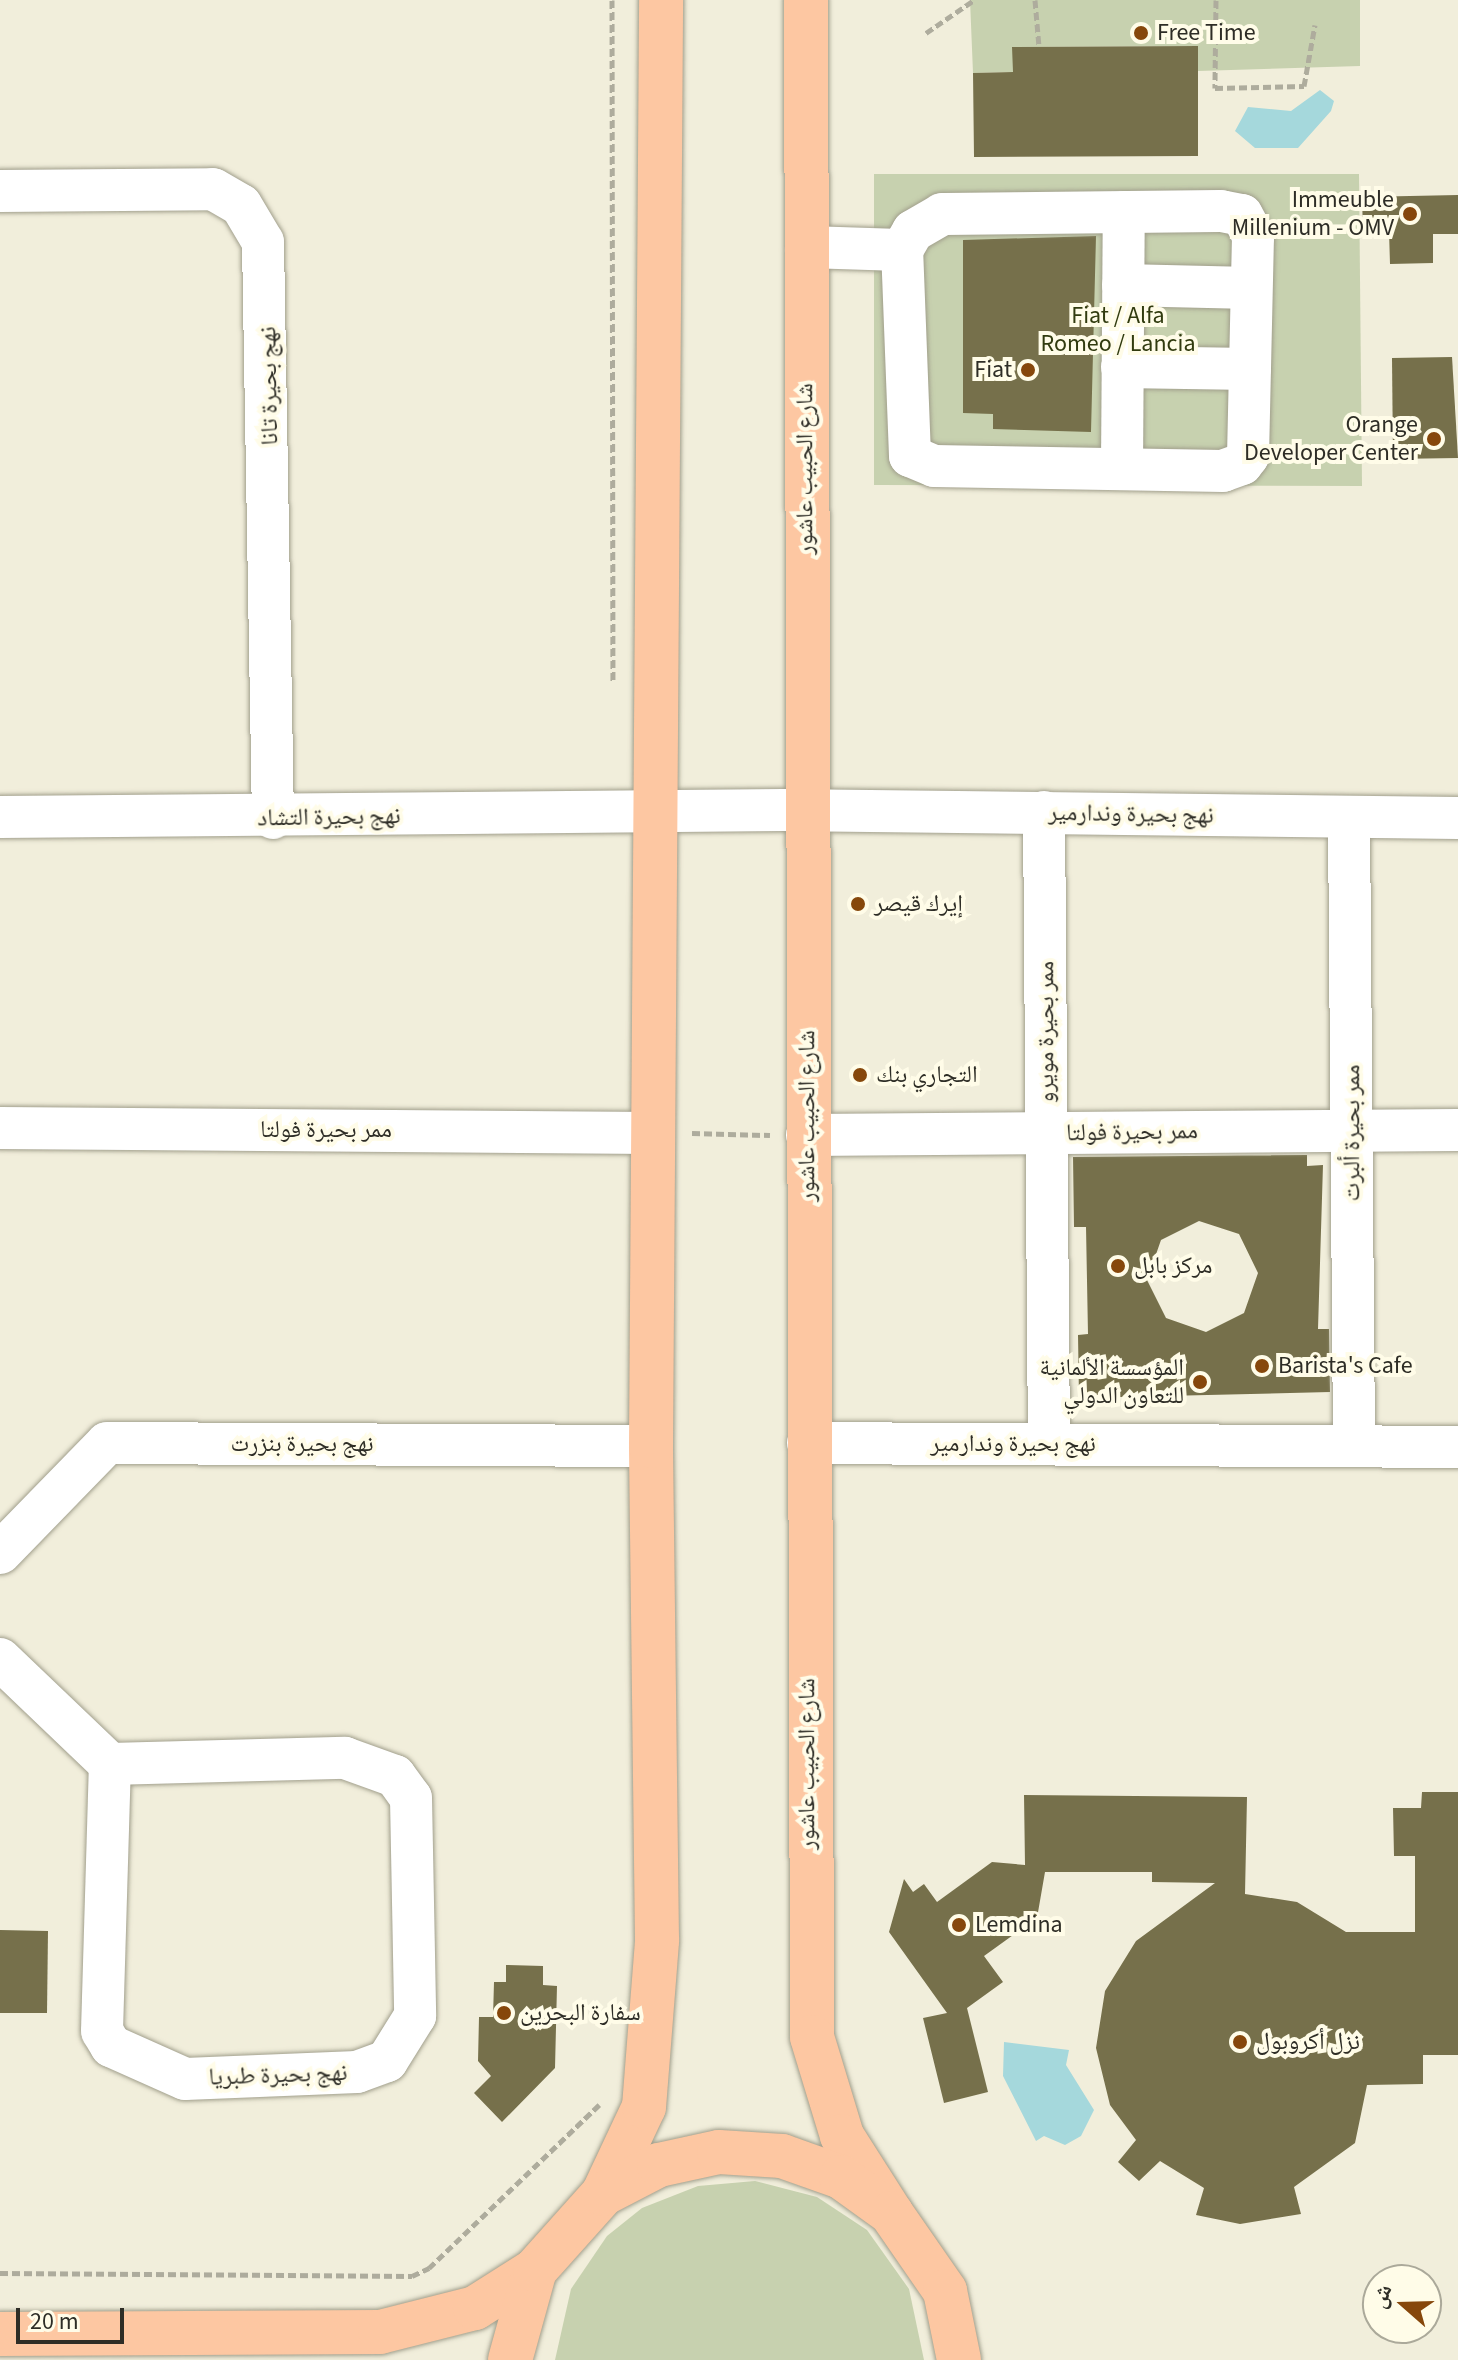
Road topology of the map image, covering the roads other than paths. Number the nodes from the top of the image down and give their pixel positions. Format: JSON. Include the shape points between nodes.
{"nodes":[{"id":1,"x":661,"y":0,"type":"edge"},
{"id":2,"x":806,"y":0,"type":"edge"},
{"id":3,"x":0,"y":191,"type":"edge"},
{"id":4,"x":1124,"y":212,"type":"junction"},
{"id":5,"x":806,"y":247,"type":"junction"},
{"id":6,"x":902,"y":250,"type":"junction"},
{"id":7,"x":1123,"y":285,"type":"junction"},
{"id":8,"x":1251,"y":288,"type":"junction"},
{"id":9,"x":1122,"y":367,"type":"junction"},
{"id":10,"x":1250,"y":369,"type":"junction"},
{"id":11,"x":1122,"y":468,"type":"junction"},
{"id":12,"x":805,"y":810,"type":"junction"},
{"id":13,"x":657,"y":811,"type":"junction"},
{"id":14,"x":1044,"y":812,"type":"junction"},
{"id":15,"x":0,"y":817,"type":"edge"},
{"id":16,"x":273,"y":818,"type":"junction"},
{"id":17,"x":1458,"y":818,"type":"edge"},
{"id":18,"x":1349,"y":820,"type":"junction"},
{"id":19,"x":0,"y":1128,"type":"edge"},
{"id":20,"x":1352,"y":1130,"type":"junction"},
{"id":21,"x":1458,"y":1130,"type":"edge"},
{"id":22,"x":652,"y":1133,"type":"junction"},
{"id":23,"x":1047,"y":1133,"type":"junction"},
{"id":24,"x":807,"y":1135,"type":"junction"},
{"id":25,"x":808,"y":1443,"type":"junction"},
{"id":26,"x":1049,"y":1444,"type":"junction"},
{"id":27,"x":651,"y":1446,"type":"junction"},
{"id":28,"x":1354,"y":1446,"type":"junction"},
{"id":29,"x":1458,"y":1447,"type":"edge"},
{"id":30,"x":0,"y":1553,"type":"edge"},
{"id":31,"x":0,"y":1659,"type":"edge"},
{"id":32,"x":110,"y":1764,"type":"junction"},
{"id":33,"x":603,"y":2194,"type":"junction"},
{"id":34,"x":891,"y":2213,"type":"junction"},
{"id":35,"x":535,"y":2270,"type":"junction"},
{"id":36,"x":0,"y":2334,"type":"edge"},
{"id":37,"x":510,"y":2360,"type":"edge"},
{"id":38,"x":959,"y":2360,"type":"edge"}],
"edges":[{"from":1,"to":13,"type":"main road"},
{"from":2,"to":5,"type":"main road","name":"شارع الحبيب عاشور"},
{"from":3,"to":16,"type":"street","name":"نهج بحيرة تانا","via":[[213,189],[241,205],[263,242]]},
{"from":4,"to":6,"type":"street","via":[[942,214],[913,231]]},
{"from":4,"to":7,"type":"street"},
{"from":4,"to":8,"type":"street","via":[[1242,215],[1253,236]]},
{"from":5,"to":6,"type":"street"},
{"from":5,"to":12,"type":"main road","name":"شارع الحبيب عاشور"},
{"from":6,"to":11,"type":"street","via":[[910,456],[934,466]]},
{"from":7,"to":8,"type":"street"},
{"from":7,"to":9,"type":"street"},
{"from":8,"to":10,"type":"street"},
{"from":9,"to":10,"type":"street"},
{"from":9,"to":11,"type":"street"},
{"from":10,"to":11,"type":"street","via":[[1242,464],[1223,471]]},
{"from":12,"to":13,"type":"street","name":"نهج بحيرة وندارمير"},
{"from":12,"to":14,"type":"street","name":"نهج بحيرة وندارمير"},
{"from":12,"to":24,"type":"main road","name":"شارع الحبيب عاشور"},
{"from":13,"to":16,"type":"street","name":"نهج بحيرة التشاد"},
{"from":13,"to":22,"type":"main road"},
{"from":14,"to":18,"type":"street","name":"نهج بحيرة وندارمير"},
{"from":14,"to":23,"type":"street","name":"ممر بحيرة مويرو"},
{"from":15,"to":16,"type":"street","name":"نهج بحيرة التشاد"},
{"from":17,"to":18,"type":"street","name":"نهج بحيرة وندارمير"},
{"from":18,"to":20,"type":"street","name":"ممر بحيرة ألبرت"},
{"from":19,"to":22,"type":"street","name":"ممر بحيرة فولتا"},
{"from":20,"to":21,"type":"street","name":"ممر بحيرة فولتا"},
{"from":20,"to":23,"type":"street","name":"ممر بحيرة فولتا"},
{"from":20,"to":28,"type":"street","name":"ممر بحيرة ألبرت"},
{"from":22,"to":27,"type":"main road"},
{"from":23,"to":24,"type":"street","name":"ممر بحيرة فولتا"},
{"from":23,"to":26,"type":"street","name":"ممر بحيرة مويرو"},
{"from":24,"to":25,"type":"main road","name":"شارع الحبيب عاشور"},
{"from":25,"to":26,"type":"street","name":"نهج بحيرة وندارمير"},
{"from":25,"to":34,"type":"main road","name":"شارع الحبيب عاشور","via":[[812,2037],[842,2136]]},
{"from":26,"to":28,"type":"street","name":"نهج بحيرة وندارمير"},
{"from":27,"to":30,"type":"street","name":"نهج بحيرة بنزرت","via":[[107,1443]]},
{"from":27,"to":33,"type":"main road","via":[[654,2032],[644,2107]]},
{"from":28,"to":29,"type":"street","name":"نهج بحيرة وندارمير"},
{"from":31,"to":32,"type":"street"},
{"from":32,"to":32,"type":"street","name":"نهج بحيرة طبريا","via":[[345,1758],[395,1776],[411,1798],[415,2016],[387,2061],[357,2072],[185,2079],[111,2046],[102,2031]]},
{"from":33,"to":34,"type":"main road","via":[[659,2165],[719,2152],[782,2156],[841,2177]]},
{"from":33,"to":35,"type":"main road"},
{"from":34,"to":38,"type":"main road","name":"شارع الحبيب عاشور","via":[[945,2291]]},
{"from":35,"to":36,"type":"main road","via":[[475,2308],[380,2332]]},
{"from":35,"to":37,"type":"main road"}]}
